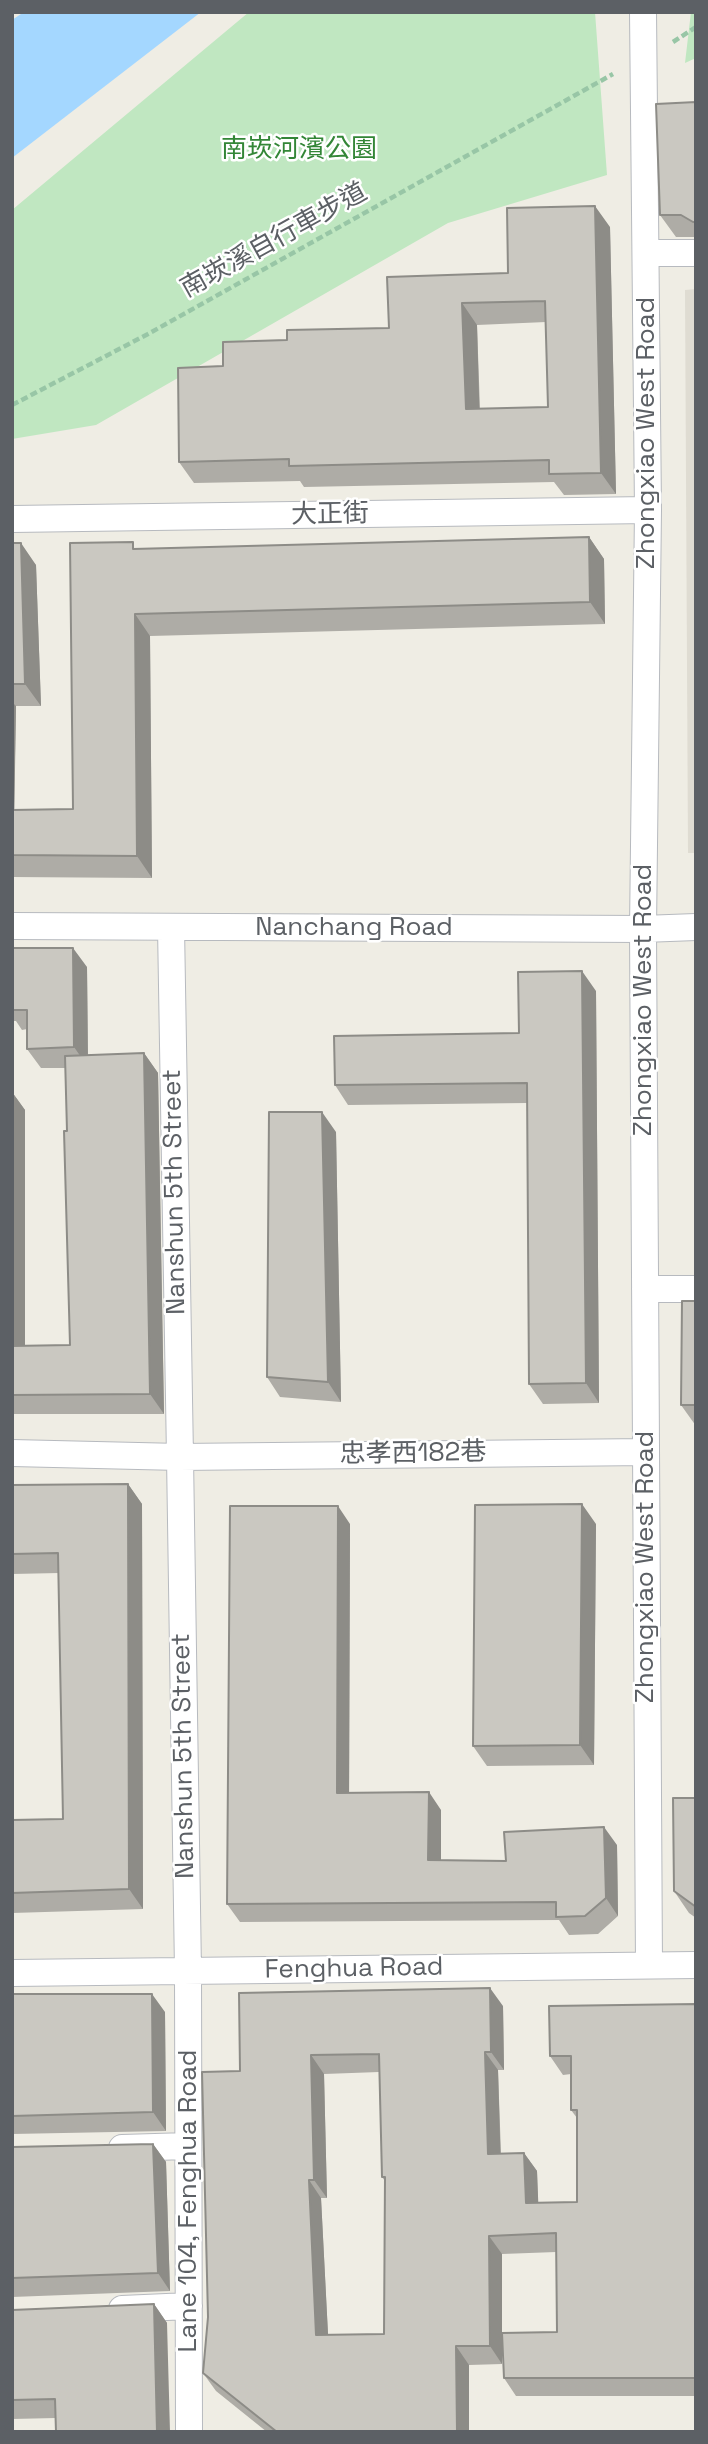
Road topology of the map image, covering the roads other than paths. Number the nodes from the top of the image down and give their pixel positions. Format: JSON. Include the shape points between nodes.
{"nodes":[{"id":1,"x":643,"y":23,"type":"edge"},
{"id":2,"x":646,"y":253,"type":"junction"},
{"id":3,"x":696,"y":253,"type":"edge"},
{"id":4,"x":648,"y":510,"type":"junction"},
{"id":5,"x":12,"y":519,"type":"edge"},
{"id":6,"x":12,"y":926,"type":"edge"},
{"id":7,"x":171,"y":927,"type":"junction"},
{"id":8,"x":696,"y":928,"type":"edge"},
{"id":9,"x":643,"y":929,"type":"junction"},
{"id":10,"x":645,"y":1289,"type":"junction"},
{"id":11,"x":696,"y":1289,"type":"edge"},
{"id":12,"x":646,"y":1452,"type":"junction"},
{"id":13,"x":12,"y":1453,"type":"edge"},
{"id":14,"x":180,"y":1457,"type":"junction"},
{"id":15,"x":649,"y":1965,"type":"junction"},
{"id":16,"x":696,"y":1965,"type":"edge"},
{"id":17,"x":188,"y":1971,"type":"junction"},
{"id":18,"x":12,"y":1973,"type":"edge"},
{"id":19,"x":188,"y":2146,"type":"junction"},
{"id":20,"x":93,"y":2149,"type":"edge"},
{"id":21,"x":189,"y":2306,"type":"junction"},
{"id":22,"x":94,"y":2310,"type":"edge"},
{"id":23,"x":190,"y":2432,"type":"edge"}],
"edges":[{"from":1,"to":2,"type":"street","name":"Zhongxiao West Road"},
{"from":2,"to":3,"type":"street"},
{"from":2,"to":4,"type":"street","name":"Zhongxiao West Road"},
{"from":4,"to":5,"type":"street","name":"大正街"},
{"from":4,"to":9,"type":"street","name":"Zhongxiao West Road"},
{"from":6,"to":7,"type":"street","name":"Nanchang Road"},
{"from":7,"to":9,"type":"street","name":"Nanchang Road"},
{"from":7,"to":14,"type":"street","name":"Nanshun 5th Street"},
{"from":8,"to":9,"type":"street","name":"Nanchang Road"},
{"from":9,"to":10,"type":"street","name":"Zhongxiao West Road"},
{"from":10,"to":11,"type":"street"},
{"from":10,"to":12,"type":"street","name":"Zhongxiao West Road"},
{"from":12,"to":14,"type":"street","name":"忠孝西182巷"},
{"from":12,"to":15,"type":"street","name":"Zhongxiao West Road"},
{"from":13,"to":14,"type":"street"},
{"from":14,"to":17,"type":"street","name":"Nanshun 5th Street"},
{"from":15,"to":16,"type":"street","name":"Fenghua Road"},
{"from":15,"to":17,"type":"street","name":"Fenghua Road"},
{"from":17,"to":18,"type":"street","name":"Fenghua Road"},
{"from":17,"to":19,"type":"street","name":"Lane 104, Fenghua Road"},
{"from":19,"to":20,"type":"street"},
{"from":19,"to":21,"type":"street","name":"Lane 104, Fenghua Road"},
{"from":21,"to":22,"type":"street"},
{"from":21,"to":23,"type":"street","name":"Lane 104, Fenghua Road"}]}
